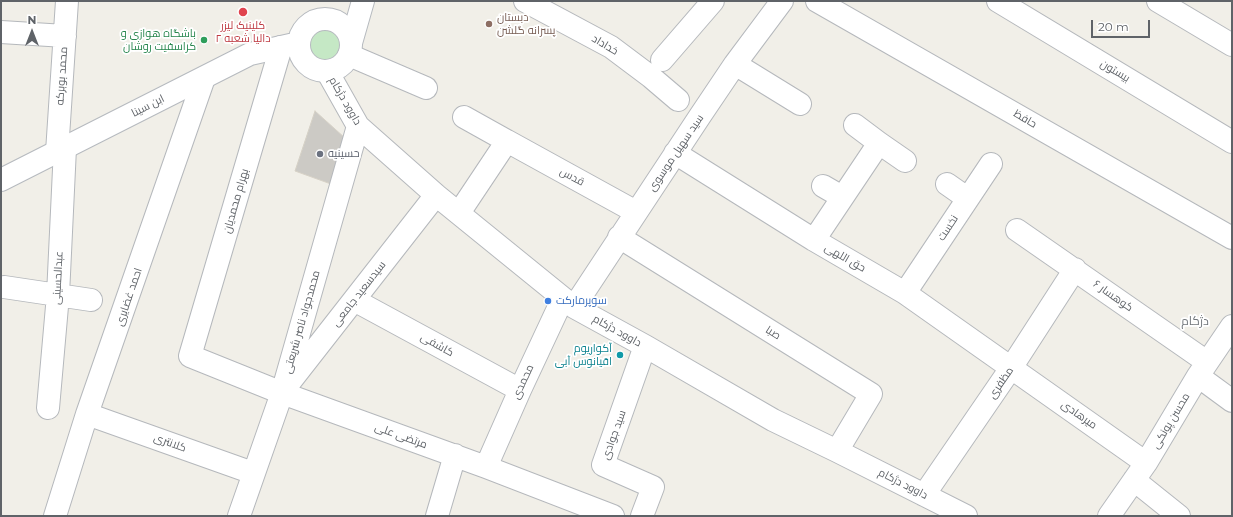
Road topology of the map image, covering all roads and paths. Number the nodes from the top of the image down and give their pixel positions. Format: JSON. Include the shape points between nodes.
{"nodes":[{"id":1,"x":67,"y":1,"type":"edge"},
{"id":2,"x":363,"y":1,"type":"edge"},
{"id":3,"x":525,"y":1,"type":"edge"},
{"id":4,"x":713,"y":1,"type":"edge"},
{"id":5,"x":782,"y":1,"type":"edge"},
{"id":6,"x":817,"y":1,"type":"edge"},
{"id":7,"x":998,"y":1,"type":"edge"},
{"id":8,"x":1158,"y":1,"type":"edge"},
{"id":9,"x":1,"y":32,"type":"edge"},
{"id":10,"x":65,"y":36,"type":"junction"},
{"id":11,"x":290,"y":45,"type":"junction"},
{"id":12,"x":1232,"y":45,"type":"edge"},
{"id":13,"x":350,"y":49,"type":"junction"},
{"id":14,"x":662,"y":60,"type":"dead end"},
{"id":15,"x":735,"y":64,"type":"junction"},
{"id":16,"x":327,"y":71,"type":"junction"},
{"id":17,"x":204,"y":78,"type":"junction"},
{"id":18,"x":426,"y":88,"type":"dead end"},
{"id":19,"x":678,"y":100,"type":"dead end"},
{"id":20,"x":800,"y":104,"type":"dead end"},
{"id":21,"x":464,"y":117,"type":"dead end"},
{"id":22,"x":855,"y":125,"type":"dead end"},
{"id":23,"x":358,"y":126,"type":"junction"},
{"id":24,"x":507,"y":141,"type":"junction"},
{"id":25,"x":1232,"y":142,"type":"edge"},
{"id":26,"x":879,"y":143,"type":"junction"},
{"id":27,"x":61,"y":150,"type":"junction"},
{"id":28,"x":675,"y":153,"type":"junction"},
{"id":29,"x":906,"y":161,"type":"dead end"},
{"id":30,"x":991,"y":164,"type":"dead end"},
{"id":31,"x":1,"y":180,"type":"edge"},
{"id":32,"x":947,"y":184,"type":"dead end"},
{"id":33,"x":823,"y":186,"type":"dead end"},
{"id":34,"x":436,"y":195,"type":"junction"},
{"id":35,"x":842,"y":197,"type":"junction"},
{"id":36,"x":967,"y":198,"type":"junction"},
{"id":37,"x":636,"y":212,"type":"junction"},
{"id":38,"x":459,"y":213,"type":"junction"},
{"id":39,"x":1017,"y":230,"type":"dead end"},
{"id":40,"x":619,"y":237,"type":"junction"},
{"id":41,"x":1232,"y":238,"type":"edge"},
{"id":42,"x":814,"y":240,"type":"junction"},
{"id":43,"x":1075,"y":269,"type":"junction"},
{"id":44,"x":4,"y":287,"type":"dead end"},
{"id":45,"x":905,"y":293,"type":"junction"},
{"id":46,"x":58,"y":295,"type":"junction"},
{"id":47,"x":91,"y":300,"type":"dead end"},
{"id":48,"x":354,"y":300,"type":"junction"},
{"id":49,"x":568,"y":303,"type":"junction"},
{"id":50,"x":1230,"y":334,"type":"edge"},
{"id":51,"x":645,"y":346,"type":"junction"},
{"id":52,"x":190,"y":356,"type":"joint"},
{"id":53,"x":1011,"y":368,"type":"junction"},
{"id":54,"x":1203,"y":369,"type":"junction"},
{"id":55,"x":520,"y":390,"type":"junction"},
{"id":56,"x":282,"y":392,"type":"junction"},
{"id":57,"x":1232,"y":401,"type":"edge"},
{"id":58,"x":48,"y":408,"type":"dead end"},
{"id":59,"x":87,"y":414,"type":"junction"},
{"id":60,"x":837,"y":451,"type":"junction"},
{"id":61,"x":455,"y":455,"type":"junction"},
{"id":62,"x":486,"y":467,"type":"junction"},
{"id":63,"x":1140,"y":472,"type":"junction"},
{"id":64,"x":253,"y":473,"type":"junction"},
{"id":65,"x":924,"y":495,"type":"junction"},
{"id":66,"x":55,"y":516,"type":"edge"},
{"id":67,"x":239,"y":516,"type":"edge"},
{"id":68,"x":437,"y":516,"type":"edge"},
{"id":69,"x":613,"y":516,"type":"edge"},
{"id":70,"x":642,"y":516,"type":"edge"},
{"id":71,"x":966,"y":516,"type":"edge"},
{"id":72,"x":1109,"y":516,"type":"edge"},
{"id":73,"x":1179,"y":516,"type":"edge"}],
"edges":[{"from":1,"to":10,"type":"street","name":"محمد بوبرکه"},
{"from":2,"to":13,"type":"street"},
{"from":3,"to":19,"type":"street","name":"خداداد","via":[[611,47]]},
{"from":4,"to":14,"type":"street"},
{"from":5,"to":15,"type":"street","name":"سید سهیل موسوی"},
{"from":6,"to":41,"type":"street","name":"حافظ"},
{"from":7,"to":25,"type":"street","name":"بیستون"},
{"from":8,"to":12,"type":"street"},
{"from":9,"to":10,"type":"street"},
{"from":10,"to":27,"type":"street","name":"محمد بوبرکه"},
{"from":11,"to":13,"type":"street","via":[[313,22],[330,19],[338,22],[350,35]]},
{"from":11,"to":16,"type":"street","via":[[300,52],[310,66]]},
{"from":11,"to":17,"type":"street","name":"ابن سینا","via":[[250,54]]},
{"from":11,"to":52,"type":"street","name":"بهرام محمدیان"},
{"from":13,"to":16,"type":"street","via":[[348,59],[342,65]]},
{"from":13,"to":18,"type":"street"},
{"from":15,"to":20,"type":"street"},
{"from":15,"to":28,"type":"street","name":"سید سهیل موسوی"},
{"from":16,"to":23,"type":"street","name":"داوود دژکام"},
{"from":17,"to":27,"type":"street","name":"ابن سینا"},
{"from":17,"to":59,"type":"street","name":"احمد غضایری"},
{"from":21,"to":24,"type":"street","name":"قدس"},
{"from":22,"to":26,"type":"street"},
{"from":23,"to":34,"type":"street","name":"داوود دژکام"},
{"from":23,"to":56,"type":"street","name":"محمدجواد ناصر شریعتی"},
{"from":24,"to":37,"type":"street","name":"قدس"},
{"from":24,"to":38,"type":"street"},
{"from":26,"to":29,"type":"street"},
{"from":26,"to":35,"type":"street"},
{"from":27,"to":31,"type":"street","name":"ابن سینا"},
{"from":27,"to":46,"type":"street","name":"عبدالحسینی"},
{"from":28,"to":37,"type":"street","name":"سید سهیل موسوی"},
{"from":28,"to":42,"type":"street","name":"حق اللهی"},
{"from":30,"to":36,"type":"street","name":"نخست"},
{"from":32,"to":36,"type":"street"},
{"from":33,"to":35,"type":"street"},
{"from":34,"to":38,"type":"street","name":"داوود دژکام"},
{"from":34,"to":48,"type":"street","name":"سیدسعید جامعی"},
{"from":35,"to":42,"type":"street"},
{"from":36,"to":45,"type":"street","name":"نخست"},
{"from":37,"to":40,"type":"street","name":"سید سهیل موسوی"},
{"from":38,"to":49,"type":"street","name":"داوود دژکام"},
{"from":39,"to":43,"type":"street","name":"کوهسار ۶"},
{"from":40,"to":49,"type":"street","name":"سید سهیل موسوی"},
{"from":40,"to":60,"type":"street","name":"صبا","via":[[875,389]]},
{"from":42,"to":45,"type":"street","name":"حق اللهی"},
{"from":43,"to":53,"type":"street","name":"مظفری"},
{"from":43,"to":54,"type":"street","name":"کوهسار ۶"},
{"from":44,"to":46,"type":"street"},
{"from":45,"to":53,"type":"street","name":"حق اللهی"},
{"from":46,"to":47,"type":"street"},
{"from":46,"to":58,"type":"street","name":"عبدالحسینی"},
{"from":48,"to":55,"type":"street","name":"کاشفی"},
{"from":48,"to":56,"type":"street","name":"سیدسعید جامعی"},
{"from":49,"to":51,"type":"street","name":"داوود دژکام"},
{"from":49,"to":55,"type":"street","name":"محمدی"},
{"from":50,"to":54,"type":"street","name":"محسن پونکی"},
{"from":51,"to":60,"type":"street","name":"داوود دژکام","via":[[773,420]]},
{"from":51,"to":70,"type":"street","name":"سید جوادی","via":[[603,465],[653,487]]},
{"from":52,"to":56,"type":"street","name":"مرتضی علی"},
{"from":53,"to":63,"type":"street","name":"میرهادی"},
{"from":53,"to":65,"type":"street","name":"مظفری"},
{"from":54,"to":57,"type":"street","name":"کوهسار ۶"},
{"from":54,"to":63,"type":"street","name":"محسن پونکی"},
{"from":55,"to":62,"type":"street","name":"محمدی"},
{"from":56,"to":61,"type":"street","name":"مرتضی علی"},
{"from":56,"to":64,"type":"street","name":"محمدجواد ناصر شریعتی"},
{"from":59,"to":64,"type":"street","name":"کلانتری"},
{"from":59,"to":66,"type":"street","name":"احمد غضایری"},
{"from":60,"to":65,"type":"street","name":"داوود دژکام"},
{"from":61,"to":62,"type":"street","name":"مرتضی علی"},
{"from":61,"to":68,"type":"street"},
{"from":62,"to":69,"type":"street","name":"مرتضی علی"},
{"from":63,"to":72,"type":"street","name":"محسن پونکی"},
{"from":63,"to":73,"type":"street","name":"میرهادی"},
{"from":64,"to":67,"type":"street","name":"محمدجواد ناصر شریعتی"},
{"from":65,"to":71,"type":"street","name":"داوود دژکام"}]}
